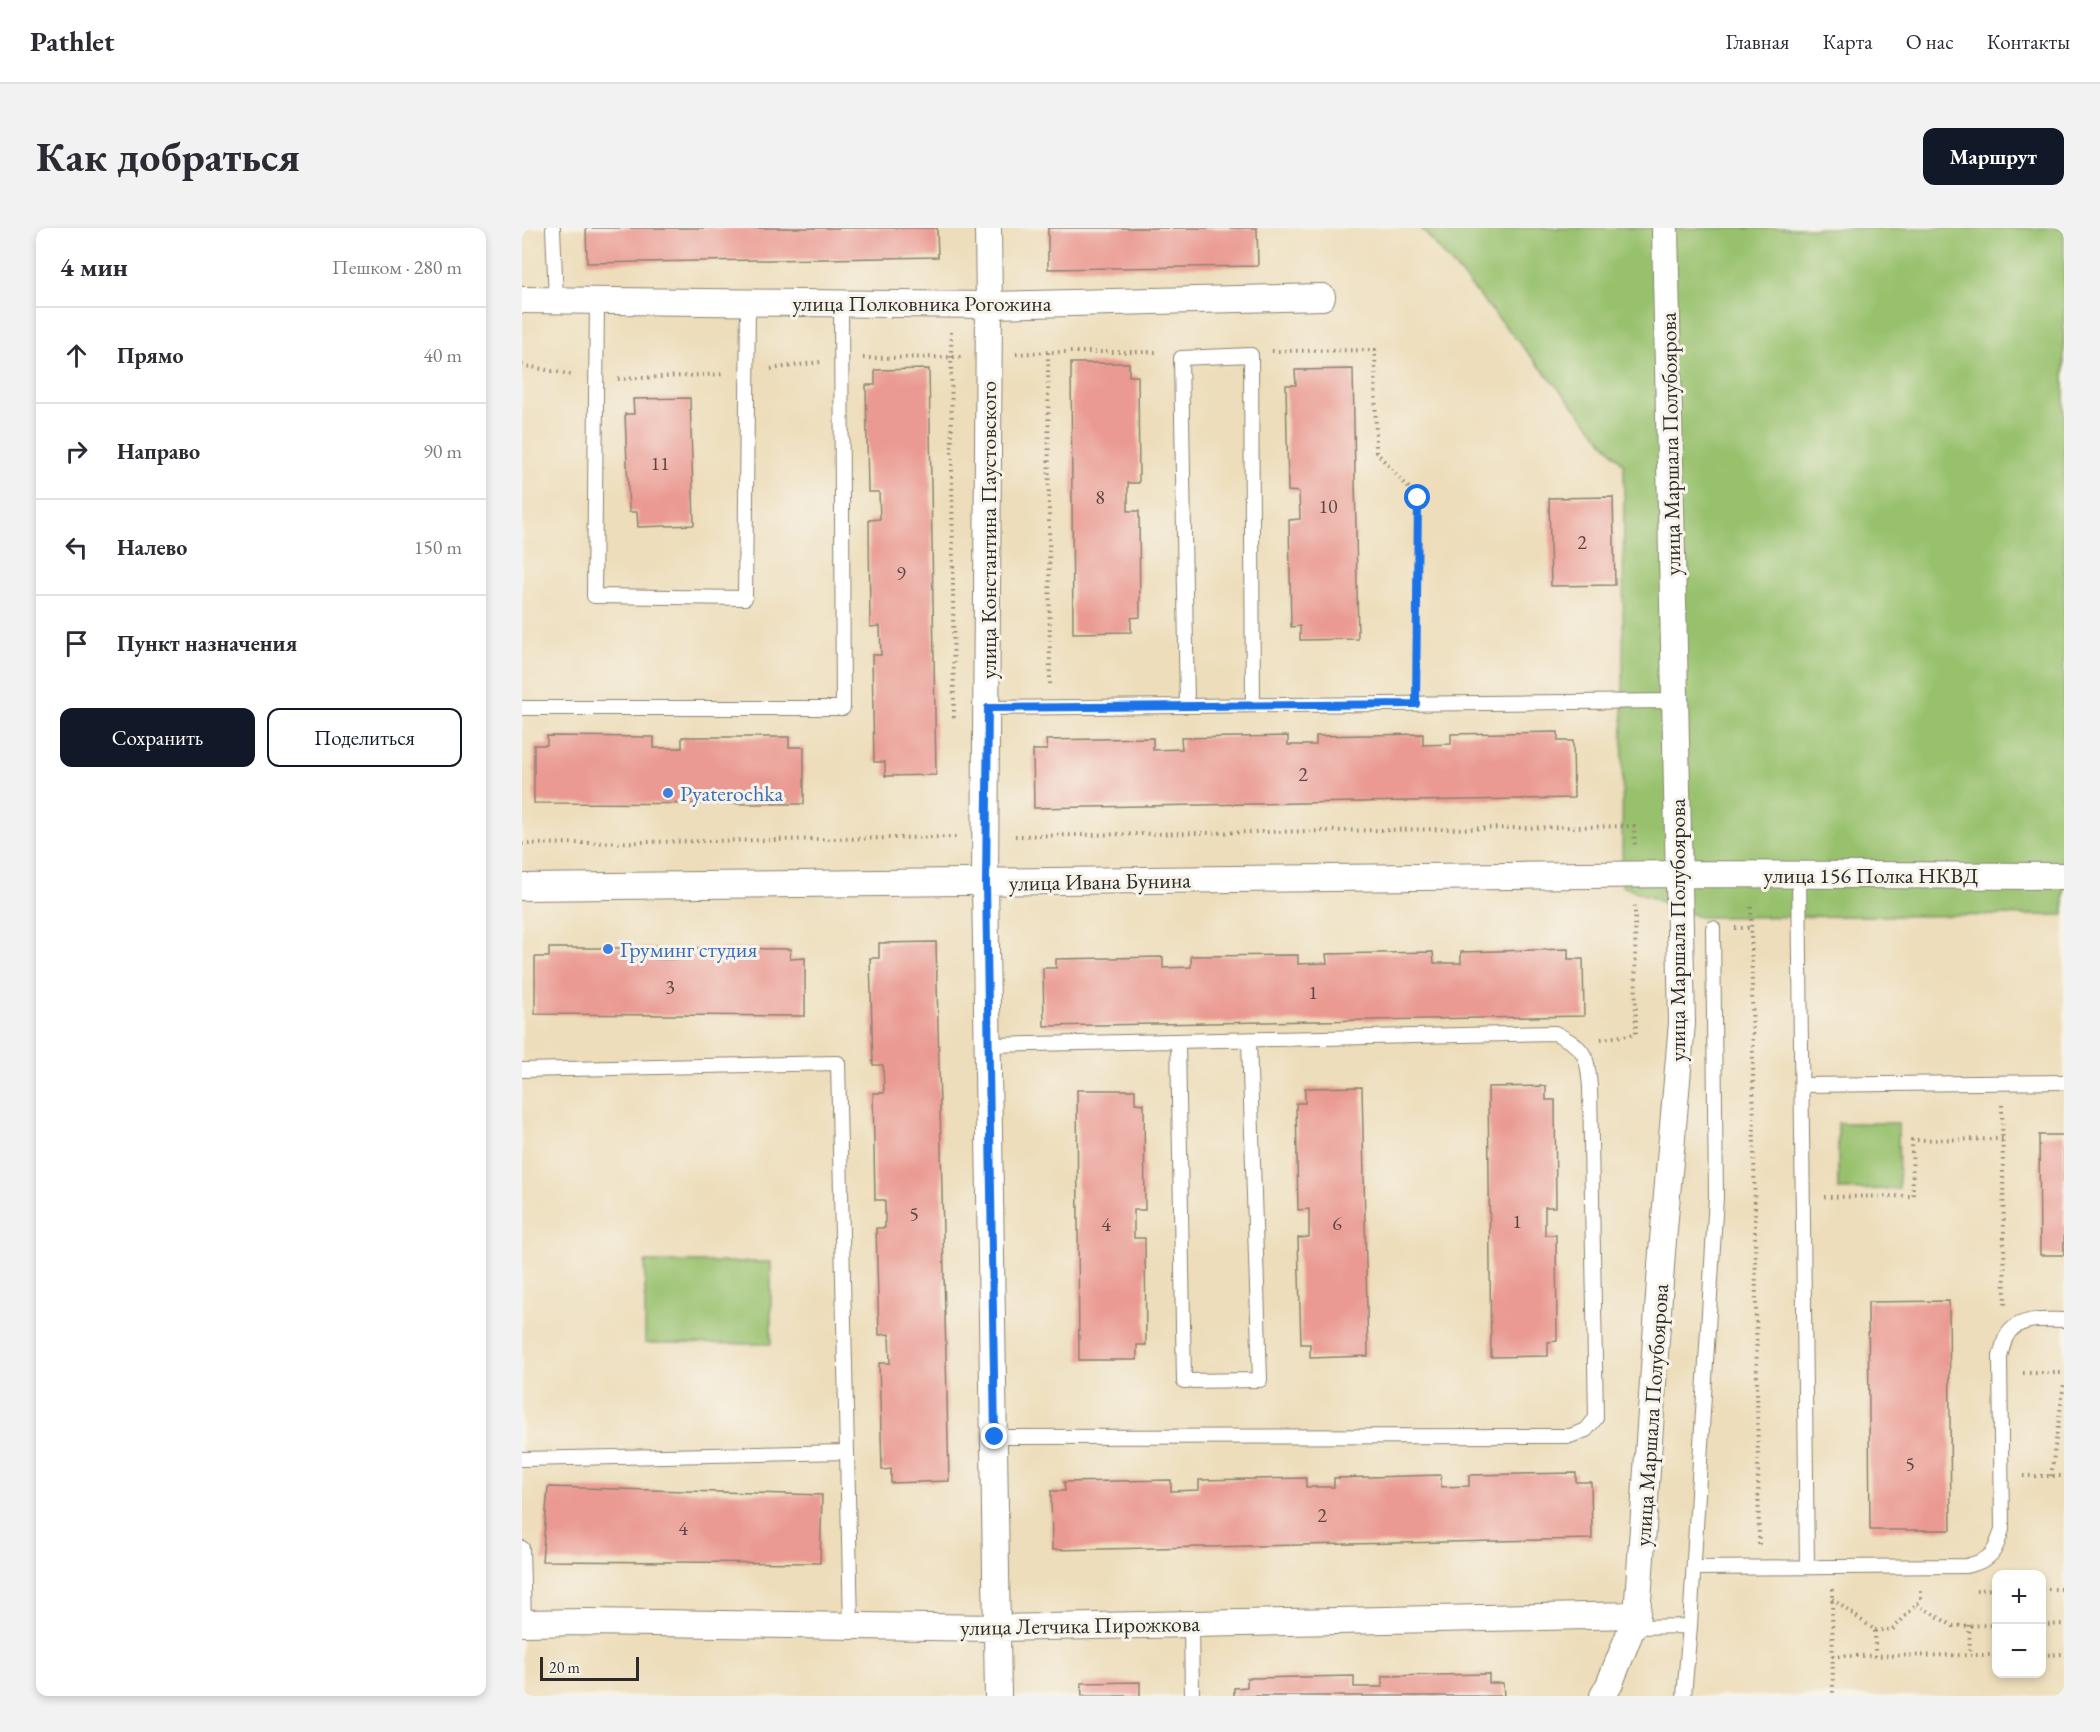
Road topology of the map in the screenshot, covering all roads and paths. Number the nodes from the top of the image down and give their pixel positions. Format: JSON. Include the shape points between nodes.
{"nodes":[{"id":1,"x":553,"y":228,"type":"edge"},
{"id":2,"x":988,"y":228,"type":"edge"},
{"id":3,"x":1665,"y":228,"type":"edge"},
{"id":4,"x":1322,"y":297,"type":"dead end"},
{"id":5,"x":522,"y":300,"type":"edge"},
{"id":6,"x":556,"y":300,"type":"junction"},
{"id":7,"x":597,"y":300,"type":"junction"},
{"id":8,"x":748,"y":302,"type":"junction"},
{"id":9,"x":841,"y":303,"type":"junction"},
{"id":10,"x":989,"y":305,"type":"junction"},
{"id":11,"x":1270,"y":351,"type":"dead end"},
{"id":12,"x":1048,"y":352,"type":"junction"},
{"id":13,"x":1165,"y":352,"type":"dead end"},
{"id":14,"x":989,"y":356,"type":"junction"},
{"id":15,"x":841,"y":359,"type":"junction"},
{"id":16,"x":522,"y":365,"type":"edge"},
{"id":17,"x":747,"y":373,"type":"junction"},
{"id":18,"x":597,"y":380,"type":"junction"},
{"id":19,"x":1675,"y":701,"type":"junction"},
{"id":20,"x":1416,"y":704,"type":"junction"},
{"id":21,"x":1253,"y":705,"type":"junction"},
{"id":22,"x":1187,"y":706,"type":"junction"},
{"id":23,"x":1050,"y":707,"type":"junction"},
{"id":24,"x":522,"y":708,"type":"edge"},
{"id":25,"x":988,"y":708,"type":"junction"},
{"id":26,"x":1679,"y":874,"type":"junction"},
{"id":27,"x":1799,"y":874,"type":"junction"},
{"id":28,"x":2064,"y":876,"type":"edge"},
{"id":29,"x":986,"y":883,"type":"junction"},
{"id":30,"x":522,"y":887,"type":"edge"},
{"id":31,"x":1751,"y":907,"type":"dead end"},
{"id":32,"x":1713,"y":928,"type":"dead end"},
{"id":33,"x":1249,"y":1040,"type":"junction"},
{"id":34,"x":1178,"y":1041,"type":"junction"},
{"id":35,"x":988,"y":1045,"type":"junction"},
{"id":36,"x":522,"y":1070,"type":"edge"},
{"id":37,"x":2064,"y":1082,"type":"edge"},
{"id":38,"x":2002,"y":1083,"type":"junction"},
{"id":39,"x":1802,"y":1085,"type":"junction"},
{"id":40,"x":2003,"y":1139,"type":"junction"},
{"id":41,"x":1803,"y":1197,"type":"junction"},
{"id":42,"x":2064,"y":1320,"type":"edge"},
{"id":43,"x":2017,"y":1324,"type":"junction"},
{"id":44,"x":2000,"y":1373,"type":"junction"},
{"id":45,"x":2064,"y":1373,"type":"edge"},
{"id":46,"x":2064,"y":1383,"type":"edge"},
{"id":47,"x":995,"y":1437,"type":"junction"},
{"id":48,"x":847,"y":1452,"type":"junction"},
{"id":49,"x":522,"y":1459,"type":"edge"},
{"id":50,"x":2001,"y":1476,"type":"junction"},
{"id":51,"x":2051,"y":1476,"type":"junction"},
{"id":52,"x":2064,"y":1476,"type":"edge"},
{"id":53,"x":522,"y":1548,"type":"edge"},
{"id":54,"x":1921,"y":1566,"type":"junction"},
{"id":55,"x":1832,"y":1567,"type":"junction"},
{"id":56,"x":1759,"y":1568,"type":"junction"},
{"id":57,"x":1807,"y":1568,"type":"junction"},
{"id":58,"x":1695,"y":1569,"type":"junction"},
{"id":59,"x":1992,"y":1589,"type":"edge"},
{"id":60,"x":2046,"y":1589,"type":"edge"},
{"id":61,"x":2064,"y":1589,"type":"edge"},
{"id":62,"x":1973,"y":1590,"type":"dead end"},
{"id":63,"x":1832,"y":1599,"type":"junction"},
{"id":64,"x":1917,"y":1604,"type":"junction"},
{"id":65,"x":1635,"y":1621,"type":"junction"},
{"id":66,"x":523,"y":1623,"type":"edge"},
{"id":67,"x":1191,"y":1624,"type":"junction"},
{"id":68,"x":2064,"y":1624,"type":"edge"},
{"id":69,"x":851,"y":1625,"type":"junction"},
{"id":70,"x":1969,"y":1625,"type":"junction"},
{"id":71,"x":1992,"y":1625,"type":"edge"},
{"id":72,"x":2046,"y":1625,"type":"edge"},
{"id":73,"x":1690,"y":1626,"type":"junction"},
{"id":74,"x":998,"y":1628,"type":"junction"},
{"id":75,"x":1875,"y":1630,"type":"junction"},
{"id":76,"x":2046,"y":1654,"type":"edge"},
{"id":77,"x":2064,"y":1654,"type":"edge"},
{"id":78,"x":1970,"y":1655,"type":"junction"},
{"id":79,"x":1992,"y":1655,"type":"edge"},
{"id":80,"x":1832,"y":1656,"type":"junction"},
{"id":81,"x":1875,"y":1656,"type":"junction"},
{"id":82,"x":998,"y":1696,"type":"edge"},
{"id":83,"x":1192,"y":1696,"type":"edge"},
{"id":84,"x":1603,"y":1696,"type":"edge"},
{"id":85,"x":1684,"y":1696,"type":"edge"},
{"id":86,"x":1833,"y":1696,"type":"edge"}],
"edges":[{"from":1,"to":6,"type":"lane"},
{"from":2,"to":10,"type":"street","name":"улица Константина Паустовского"},
{"from":3,"to":19,"type":"street","name":"улица Маршала Полубоярова"},
{"from":4,"to":10,"type":"street","name":"улица Полковника Рогожина"},
{"from":5,"to":6,"type":"street","name":"улица Полковника Рогожина"},
{"from":6,"to":7,"type":"street","name":"улица Полковника Рогожина"},
{"from":7,"to":8,"type":"street","name":"улица Полковника Рогожина"},
{"from":7,"to":18,"type":"lane"},
{"from":8,"to":9,"type":"street","name":"улица Полковника Рогожина"},
{"from":8,"to":17,"type":"lane"},
{"from":9,"to":10,"type":"street","name":"улица Полковника Рогожина"},
{"from":9,"to":15,"type":"lane"},
{"from":10,"to":14,"type":"street","name":"улица Константина Паустовского"},
{"from":11,"to":20,"type":"path","via":[[1375,350],[1376,452],[1418,498]]},
{"from":12,"to":13,"type":"path"},
{"from":12,"to":14,"type":"path"},
{"from":12,"to":23,"type":"path"},
{"from":14,"to":15,"type":"path"},
{"from":14,"to":25,"type":"street","name":"улица Константина Паустовского"},
{"from":15,"to":17,"type":"path"},
{"from":15,"to":24,"type":"lane","via":[[843,708]]},
{"from":16,"to":18,"type":"path"},
{"from":17,"to":18,"type":"path"},
{"from":17,"to":18,"type":"lane","via":[[745,598],[594,596]]},
{"from":19,"to":20,"type":"lane"},
{"from":19,"to":26,"type":"street","name":"улица Маршала Полубоярова"},
{"from":20,"to":21,"type":"lane"},
{"from":21,"to":22,"type":"lane"},
{"from":21,"to":22,"type":"lane","via":[[1251,356],[1181,358]]},
{"from":22,"to":23,"type":"lane"},
{"from":23,"to":25,"type":"lane"},
{"from":25,"to":29,"type":"street","name":"улица Константина Паустовского"},
{"from":26,"to":27,"type":"street","name":"улица 156 Полка НКВД"},
{"from":26,"to":29,"type":"street","name":"улица Ивана Бунина"},
{"from":26,"to":65,"type":"street","name":"улица Маршала Полубоярова","via":[[1682,1023]]},
{"from":27,"to":28,"type":"street","name":"улица 156 Полка НКВД"},
{"from":27,"to":39,"type":"lane"},
{"from":29,"to":30,"type":"street","name":"улица Ивана Бунина"},
{"from":29,"to":35,"type":"street","name":"улица Константина Паустовского"},
{"from":31,"to":56,"type":"path"},
{"from":32,"to":58,"type":"lane","via":[[1716,1197]]},
{"from":33,"to":34,"type":"lane"},
{"from":33,"to":34,"type":"lane","via":[[1260,1380],[1184,1381]]},
{"from":33,"to":47,"type":"lane","via":[[1555,1033],[1574,1043],[1587,1058],[1590,1087],[1596,1418],[1586,1430],[1570,1436]]},
{"from":34,"to":35,"type":"lane"},
{"from":35,"to":47,"type":"street","name":"улица Константина Паустовского"},
{"from":36,"to":48,"type":"lane","via":[[838,1064]]},
{"from":37,"to":38,"type":"lane"},
{"from":38,"to":39,"type":"lane"},
{"from":38,"to":40,"type":"path"},
{"from":39,"to":41,"type":"lane"},
{"from":40,"to":41,"type":"path","via":[[1912,1140],[1913,1196]]},
{"from":40,"to":43,"type":"path","via":[[2005,1308]]},
{"from":41,"to":57,"type":"lane"},
{"from":42,"to":43,"type":"lane"},
{"from":43,"to":44,"type":"lane","via":[[2006,1337]]},
{"from":44,"to":45,"type":"path"},
{"from":44,"to":50,"type":"lane"},
{"from":46,"to":51,"type":"path"},
{"from":47,"to":74,"type":"street","name":"улица Константина Паустовского"},
{"from":48,"to":49,"type":"lane"},
{"from":48,"to":69,"type":"lane"},
{"from":50,"to":51,"type":"path"},
{"from":50,"to":54,"type":"lane","via":[[2002,1529],[1996,1549],[1982,1563]]},
{"from":51,"to":52,"type":"path"},
{"from":53,"to":66,"type":"lane"},
{"from":54,"to":55,"type":"lane"},
{"from":54,"to":64,"type":"path","via":[[1921,1600]]},
{"from":55,"to":57,"type":"lane"},
{"from":55,"to":63,"type":"path"},
{"from":56,"to":57,"type":"lane"},
{"from":56,"to":58,"type":"lane"},
{"from":58,"to":73,"type":"lane"},
{"from":59,"to":62,"type":"path"},
{"from":60,"to":61,"type":"path"},
{"from":63,"to":75,"type":"path"},
{"from":63,"to":80,"type":"path"},
{"from":64,"to":70,"type":"path","via":[[1953,1626]]},
{"from":64,"to":75,"type":"path","via":[[1892,1629]]},
{"from":65,"to":67,"type":"street","name":"улица Летчика Пирожкова"},
{"from":65,"to":73,"type":"lane"},
{"from":65,"to":84,"type":"street","name":"улица Маршала Полубоярова"},
{"from":66,"to":69,"type":"street","name":"улица Летчика Пирожкова"},
{"from":67,"to":74,"type":"street","name":"улица Летчика Пирожкова"},
{"from":67,"to":83,"type":"lane"},
{"from":68,"to":72,"type":"path"},
{"from":69,"to":74,"type":"street","name":"улица Летчика Пирожкова"},
{"from":70,"to":71,"type":"path"},
{"from":70,"to":78,"type":"path"},
{"from":73,"to":85,"type":"lane"},
{"from":74,"to":82,"type":"street","name":"улица Константина Паустовского"},
{"from":75,"to":81,"type":"path"},
{"from":76,"to":77,"type":"path"},
{"from":78,"to":79,"type":"path"},
{"from":78,"to":81,"type":"path"},
{"from":80,"to":81,"type":"path"},
{"from":80,"to":86,"type":"path"}]}
